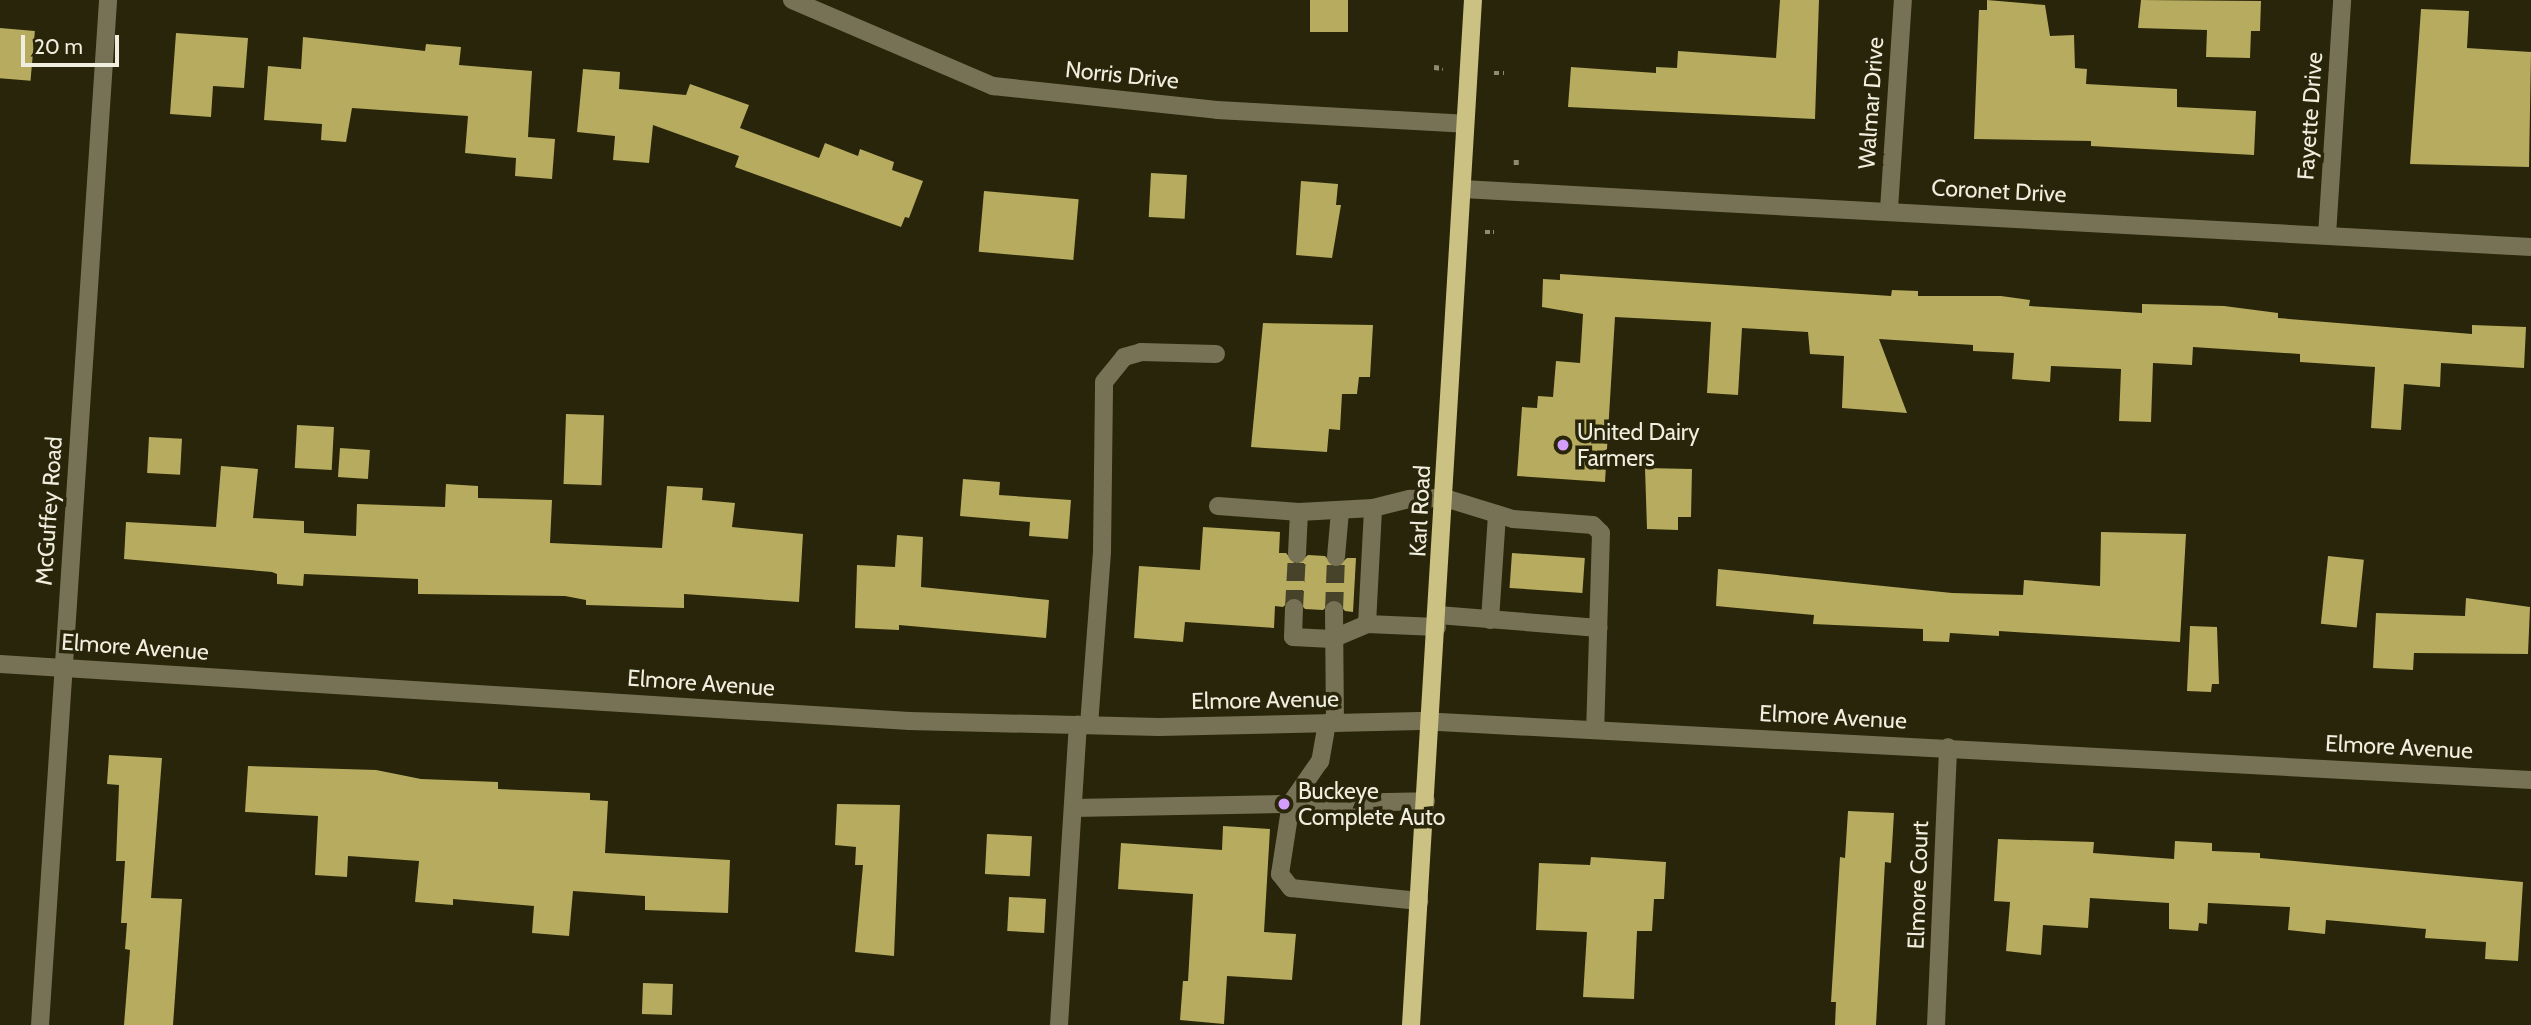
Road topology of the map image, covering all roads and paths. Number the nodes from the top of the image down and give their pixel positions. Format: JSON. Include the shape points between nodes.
{"nodes":[{"id":1,"x":108,"y":0,"type":"edge"},
{"id":2,"x":792,"y":0,"type":"edge"},
{"id":3,"x":1473,"y":0,"type":"edge"},
{"id":4,"x":1903,"y":0,"type":"edge"},
{"id":5,"x":2342,"y":0,"type":"edge"},
{"id":6,"x":1434,"y":67,"type":"dead end"},
{"id":7,"x":1443,"y":68,"type":"dead end"},
{"id":8,"x":1494,"y":73,"type":"dead end"},
{"id":9,"x":1504,"y":73,"type":"dead end"},
{"id":10,"x":1465,"y":124,"type":"junction"},
{"id":11,"x":1517,"y":157,"type":"dead end"},
{"id":12,"x":1516,"y":165,"type":"dead end"},
{"id":13,"x":1463,"y":189,"type":"junction"},
{"id":14,"x":1889,"y":209,"type":"junction"},
{"id":15,"x":1484,"y":232,"type":"dead end"},
{"id":16,"x":1494,"y":232,"type":"dead end"},
{"id":17,"x":2328,"y":235,"type":"junction"},
{"id":18,"x":2531,"y":247,"type":"edge"},
{"id":19,"x":1216,"y":354,"type":"dead end"},
{"id":20,"x":1445,"y":498,"type":"junction"},
{"id":21,"x":1218,"y":506,"type":"dead end"},
{"id":22,"x":1373,"y":508,"type":"junction"},
{"id":23,"x":1340,"y":510,"type":"junction"},
{"id":24,"x":1299,"y":512,"type":"junction"},
{"id":25,"x":1497,"y":514,"type":"junction"},
{"id":26,"x":1297,"y":554,"type":"tunnel mouth"},
{"id":27,"x":1336,"y":557,"type":"tunnel mouth"},
{"id":28,"x":1294,"y":608,"type":"tunnel mouth"},
{"id":29,"x":1334,"y":610,"type":"tunnel mouth"},
{"id":30,"x":1490,"y":620,"type":"junction"},
{"id":31,"x":1438,"y":621,"type":"junction"},
{"id":32,"x":1367,"y":624,"type":"junction"},
{"id":33,"x":1598,"y":628,"type":"junction"},
{"id":34,"x":1332,"y":639,"type":"junction"},
{"id":35,"x":0,"y":664,"type":"edge"},
{"id":36,"x":61,"y":667,"type":"junction"},
{"id":37,"x":1331,"y":723,"type":"junction"},
{"id":38,"x":1431,"y":723,"type":"junction"},
{"id":39,"x":1083,"y":725,"type":"junction"},
{"id":40,"x":1595,"y":730,"type":"junction"},
{"id":41,"x":1948,"y":747,"type":"junction"},
{"id":42,"x":2531,"y":780,"type":"edge"},
{"id":43,"x":1426,"y":801,"type":"junction"},
{"id":44,"x":1291,"y":803,"type":"junction"},
{"id":45,"x":1073,"y":808,"type":"junction"},
{"id":46,"x":1419,"y":901,"type":"junction"},
{"id":47,"x":40,"y":1025,"type":"edge"},
{"id":48,"x":1059,"y":1025,"type":"edge"},
{"id":49,"x":1411,"y":1025,"type":"edge"},
{"id":50,"x":1937,"y":1025,"type":"edge"}],
"edges":[{"from":1,"to":36,"type":"street","name":"McGuffey Road"},
{"from":2,"to":10,"type":"street","name":"Norris Drive","via":[[993,86],[1217,110]]},
{"from":3,"to":10,"type":"main road","name":"Karl Road"},
{"from":4,"to":14,"type":"street","name":"Walmar Drive"},
{"from":5,"to":17,"type":"street","name":"Fayette Drive"},
{"from":6,"to":7,"type":"path"},
{"from":8,"to":9,"type":"path"},
{"from":10,"to":13,"type":"main road","name":"Karl Road"},
{"from":11,"to":12,"type":"path"},
{"from":13,"to":14,"type":"street","name":"Coronet Drive"},
{"from":13,"to":20,"type":"main road","name":"Karl Road"},
{"from":14,"to":17,"type":"street","name":"Coronet Drive"},
{"from":15,"to":16,"type":"path"},
{"from":17,"to":18,"type":"street","name":"Coronet Drive"},
{"from":19,"to":39,"type":"street","via":[[1141,352],[1124,357],[1104,382],[1102,552]]},
{"from":20,"to":22,"type":"street","via":[[1410,499]]},
{"from":20,"to":25,"type":"street"},
{"from":20,"to":31,"type":"main road","name":"Karl Road"},
{"from":21,"to":24,"type":"street"},
{"from":22,"to":23,"type":"street"},
{"from":22,"to":32,"type":"street"},
{"from":23,"to":24,"type":"street"},
{"from":23,"to":27,"type":"street"},
{"from":24,"to":26,"type":"street"},
{"from":25,"to":30,"type":"street"},
{"from":25,"to":33,"type":"street","via":[[1593,524],[1601,533]]},
{"from":28,"to":34,"type":"street","via":[[1293,638]]},
{"from":29,"to":34,"type":"street"},
{"from":30,"to":31,"type":"street"},
{"from":30,"to":33,"type":"street"},
{"from":31,"to":32,"type":"street"},
{"from":31,"to":38,"type":"main road","name":"Karl Road"},
{"from":32,"to":34,"type":"street"},
{"from":33,"to":40,"type":"street"},
{"from":34,"to":37,"type":"street"},
{"from":35,"to":36,"type":"street","name":"Elmore Avenue"},
{"from":36,"to":39,"type":"street","name":"Elmore Avenue","via":[[909,721]]},
{"from":36,"to":47,"type":"street","name":"McGuffey Road"},
{"from":37,"to":38,"type":"street","name":"Elmore Avenue"},
{"from":37,"to":39,"type":"street","name":"Elmore Avenue"},
{"from":37,"to":44,"type":"street","via":[[1320,761]]},
{"from":38,"to":40,"type":"street","name":"Elmore Avenue"},
{"from":38,"to":43,"type":"main road","name":"Karl Road"},
{"from":39,"to":45,"type":"street"},
{"from":40,"to":41,"type":"street","name":"Elmore Avenue"},
{"from":41,"to":42,"type":"street","name":"Elmore Avenue"},
{"from":41,"to":50,"type":"street","name":"Elmore Court"},
{"from":43,"to":44,"type":"street"},
{"from":43,"to":46,"type":"main road","name":"Karl Road"},
{"from":44,"to":45,"type":"street"},
{"from":44,"to":46,"type":"street","via":[[1280,874],[1292,888]]},
{"from":45,"to":48,"type":"street"},
{"from":46,"to":49,"type":"main road","name":"Karl Road"}]}
